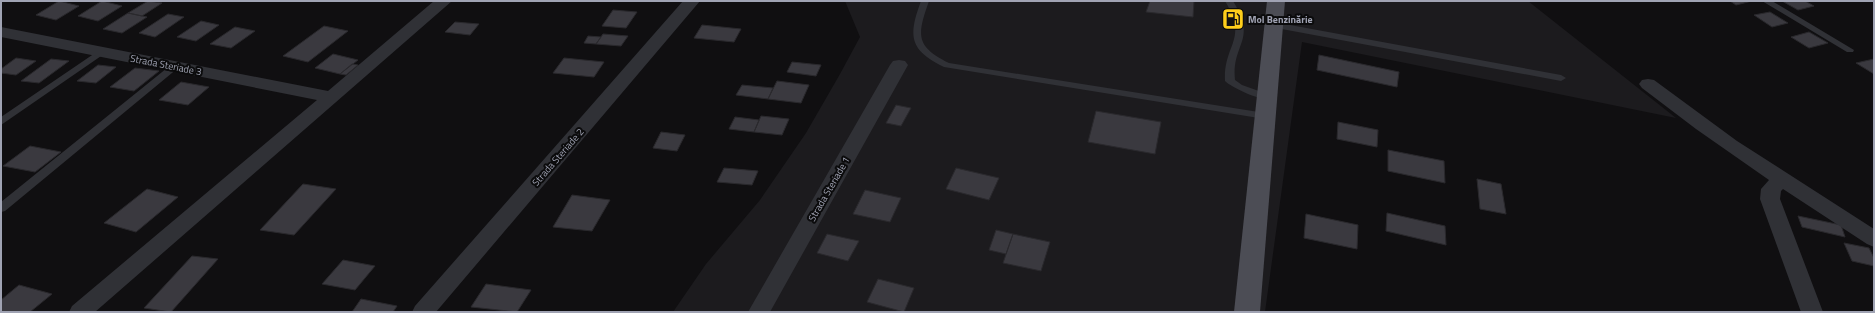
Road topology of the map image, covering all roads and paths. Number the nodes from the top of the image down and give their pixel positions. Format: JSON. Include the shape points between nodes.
{"nodes":[{"id":1,"x":444,"y":1,"type":"edge"},
{"id":2,"x":692,"y":1,"type":"edge"},
{"id":3,"x":925,"y":1,"type":"edge"},
{"id":4,"x":1229,"y":1,"type":"edge"},
{"id":5,"x":1276,"y":1,"type":"edge"},
{"id":6,"x":1766,"y":1,"type":"edge"},
{"id":7,"x":1274,"y":25,"type":"junction"},
{"id":8,"x":1,"y":32,"type":"edge"},
{"id":9,"x":1850,"y":50,"type":"dead end"},
{"id":10,"x":101,"y":52,"type":"junction"},
{"id":11,"x":899,"y":65,"type":"dead end"},
{"id":12,"x":175,"y":66,"type":"junction"},
{"id":13,"x":1561,"y":78,"type":"dead end"},
{"id":14,"x":1648,"y":84,"type":"dead end"},
{"id":15,"x":331,"y":97,"type":"junction"},
{"id":16,"x":1266,"y":106,"type":"junction"},
{"id":17,"x":1,"y":122,"type":"edge"},
{"id":18,"x":1781,"y":179,"type":"junction"},
{"id":19,"x":1,"y":208,"type":"edge"},
{"id":20,"x":1874,"y":239,"type":"edge"},
{"id":21,"x":80,"y":312,"type":"edge"},
{"id":22,"x":423,"y":312,"type":"edge"},
{"id":23,"x":759,"y":312,"type":"edge"},
{"id":24,"x":1247,"y":312,"type":"edge"},
{"id":25,"x":1812,"y":312,"type":"edge"}],
"edges":[{"from":1,"to":15,"type":"street"},
{"from":2,"to":22,"type":"street","name":"Strada Steriade 2"},
{"from":3,"to":16,"type":"lane","via":[[916,23],[917,41],[922,51],[947,65]]},
{"from":4,"to":16,"type":"lane","via":[[1242,25],[1235,52],[1227,69],[1230,81]]},
{"from":5,"to":7,"type":"main road"},
{"from":6,"to":9,"type":"lane"},
{"from":7,"to":13,"type":"lane"},
{"from":7,"to":16,"type":"main road"},
{"from":8,"to":10,"type":"street","name":"Strada Steriade 3"},
{"from":10,"to":12,"type":"street","name":"Strada Steriade 3"},
{"from":10,"to":17,"type":"lane"},
{"from":11,"to":23,"type":"street","name":"Strada Steriade 1"},
{"from":12,"to":15,"type":"street","name":"Strada Steriade 3"},
{"from":12,"to":19,"type":"lane"},
{"from":14,"to":18,"type":"street","via":[[1689,116]]},
{"from":15,"to":21,"type":"street"},
{"from":16,"to":24,"type":"main road"},
{"from":18,"to":20,"type":"street"},
{"from":18,"to":25,"type":"street","via":[[1771,189],[1770,199]]}]}
